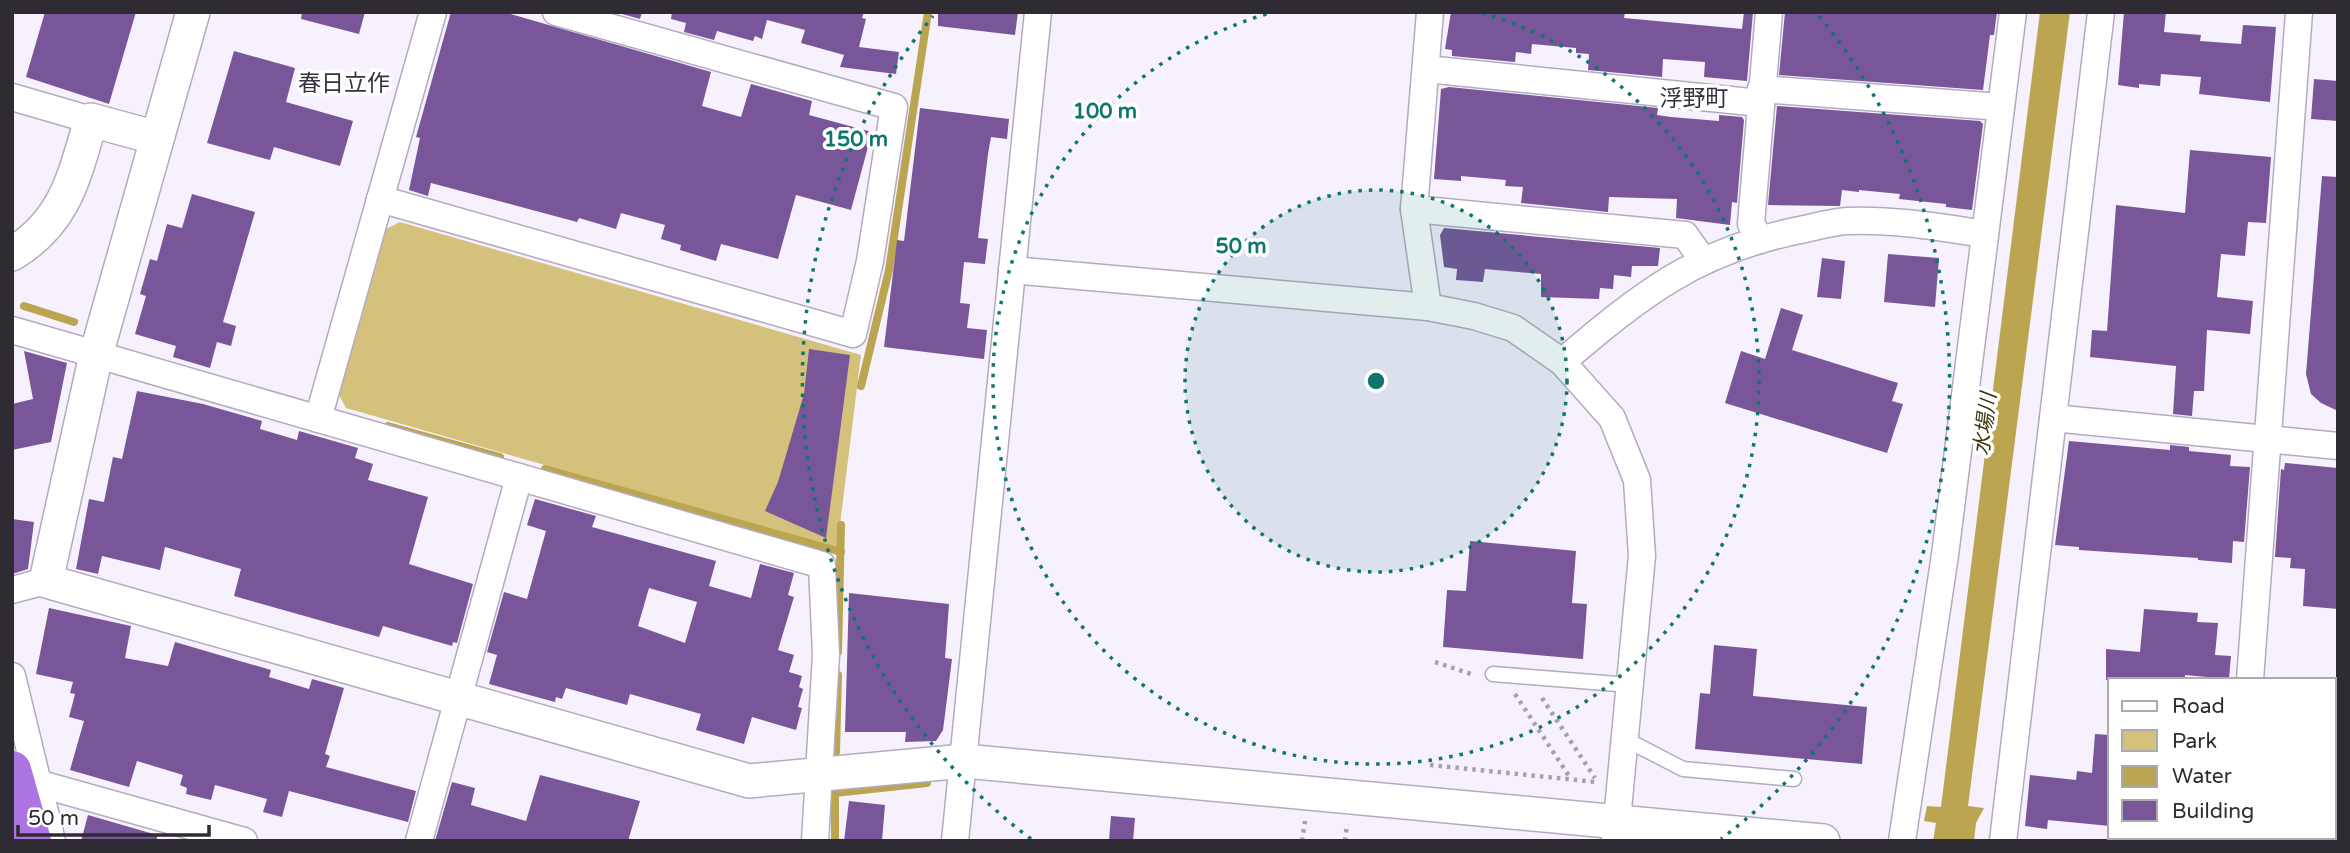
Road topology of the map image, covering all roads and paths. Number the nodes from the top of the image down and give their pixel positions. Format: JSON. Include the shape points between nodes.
{"nodes":[{"id":1,"x":193,"y":12,"type":"edge"},
{"id":2,"x":433,"y":12,"type":"edge"},
{"id":3,"x":556,"y":12,"type":"edge"},
{"id":4,"x":1038,"y":12,"type":"edge"},
{"id":5,"x":1430,"y":12,"type":"edge"},
{"id":6,"x":1769,"y":12,"type":"edge"},
{"id":7,"x":2013,"y":12,"type":"edge"},
{"id":8,"x":2101,"y":12,"type":"edge"},
{"id":9,"x":2299,"y":12,"type":"edge"},
{"id":10,"x":1426,"y":69,"type":"junction"},
{"id":11,"x":1760,"y":96,"type":"junction"},
{"id":12,"x":12,"y":97,"type":"edge"},
{"id":13,"x":2001,"y":107,"type":"junction"},
{"id":14,"x":91,"y":120,"type":"junction"},
{"id":15,"x":157,"y":138,"type":"junction"},
{"id":16,"x":380,"y":199,"type":"junction"},
{"id":17,"x":1414,"y":209,"type":"junction"},
{"id":18,"x":1984,"y":234,"type":"junction"},
{"id":19,"x":1761,"y":240,"type":"junction"},
{"id":20,"x":12,"y":254,"type":"edge"},
{"id":21,"x":1703,"y":260,"type":"junction"},
{"id":22,"x":1012,"y":270,"type":"junction"},
{"id":23,"x":1428,"y":307,"type":"junction"},
{"id":24,"x":12,"y":330,"type":"edge"},
{"id":25,"x":96,"y":355,"type":"junction"},
{"id":26,"x":1562,"y":362,"type":"junction"},
{"id":27,"x":2053,"y":418,"type":"junction"},
{"id":28,"x":318,"y":419,"type":"junction"},
{"id":29,"x":2269,"y":440,"type":"junction"},
{"id":30,"x":2338,"y":446,"type":"edge"},
{"id":31,"x":519,"y":477,"type":"junction"},
{"id":32,"x":46,"y":581,"type":"junction"},
{"id":33,"x":12,"y":590,"type":"edge"},
{"id":34,"x":1435,"y":662,"type":"dead end"},
{"id":35,"x":12,"y":676,"type":"edge"},
{"id":36,"x":1489,"y":676,"type":"joint"},
{"id":37,"x":2250,"y":678,"type":"edge"},
{"id":38,"x":1630,"y":685,"type":"junction"},
{"id":39,"x":1521,"y":691,"type":"dead end"},
{"id":40,"x":1532,"y":695,"type":"dead end"},
{"id":41,"x":458,"y":699,"type":"junction"},
{"id":42,"x":1625,"y":739,"type":"junction"},
{"id":43,"x":964,"y":761,"type":"junction"},
{"id":44,"x":1430,"y":765,"type":"dead end"},
{"id":45,"x":821,"y":773,"type":"junction"},
{"id":46,"x":24,"y":777,"type":"edge"},
{"id":47,"x":1572,"y":779,"type":"junction"},
{"id":48,"x":1794,"y":779,"type":"dead end"},
{"id":49,"x":1305,"y":818,"type":"dead end"},
{"id":50,"x":1348,"y":822,"type":"dead end"},
{"id":51,"x":1616,"y":831,"type":"edge"},
{"id":52,"x":1749,"y":837,"type":"edge"},
{"id":53,"x":32,"y":841,"type":"edge"},
{"id":54,"x":52,"y":841,"type":"edge"},
{"id":55,"x":244,"y":841,"type":"edge"},
{"id":56,"x":419,"y":841,"type":"edge"},
{"id":57,"x":816,"y":841,"type":"edge"},
{"id":58,"x":955,"y":841,"type":"edge"},
{"id":59,"x":1302,"y":841,"type":"edge"},
{"id":60,"x":1345,"y":841,"type":"edge"},
{"id":61,"x":1820,"y":841,"type":"edge"},
{"id":62,"x":1902,"y":841,"type":"edge"},
{"id":63,"x":2003,"y":841,"type":"edge"}],
"edges":[{"from":1,"to":15,"type":"street"},
{"from":2,"to":16,"type":"street"},
{"from":3,"to":16,"type":"street","via":[[894,107],[870,261],[853,334]]},
{"from":4,"to":22,"type":"street"},
{"from":5,"to":10,"type":"street"},
{"from":6,"to":11,"type":"street"},
{"from":7,"to":13,"type":"street"},
{"from":8,"to":27,"type":"street"},
{"from":9,"to":29,"type":"street"},
{"from":10,"to":11,"type":"street"},
{"from":10,"to":17,"type":"street"},
{"from":11,"to":13,"type":"street"},
{"from":11,"to":19,"type":"street","via":[[1751,224]]},
{"from":12,"to":14,"type":"street"},
{"from":13,"to":18,"type":"street"},
{"from":14,"to":15,"type":"street"},
{"from":14,"to":20,"type":"street","via":[[69,191],[55,218],[34,241]]},
{"from":15,"to":25,"type":"street"},
{"from":16,"to":28,"type":"street"},
{"from":17,"to":21,"type":"street","via":[[1685,235]]},
{"from":17,"to":23,"type":"street"},
{"from":18,"to":19,"type":"street","via":[[1909,223],[1845,221]]},
{"from":18,"to":62,"type":"street","via":[[1945,555]]},
{"from":19,"to":21,"type":"street"},
{"from":21,"to":26,"type":"street","via":[[1630,305]]},
{"from":22,"to":23,"type":"street"},
{"from":22,"to":43,"type":"street"},
{"from":23,"to":26,"type":"street","via":[[1513,328]]},
{"from":24,"to":25,"type":"street"},
{"from":25,"to":28,"type":"street"},
{"from":25,"to":32,"type":"street"},
{"from":26,"to":38,"type":"street","via":[[1612,418],[1637,480],[1642,556]]},
{"from":27,"to":29,"type":"street"},
{"from":27,"to":63,"type":"street"},
{"from":28,"to":31,"type":"street"},
{"from":29,"to":30,"type":"street"},
{"from":29,"to":37,"type":"street"},
{"from":31,"to":41,"type":"street"},
{"from":31,"to":45,"type":"street","via":[[822,565],[826,655]]},
{"from":32,"to":33,"type":"street"},
{"from":32,"to":41,"type":"street"},
{"from":34,"to":36,"type":"path"},
{"from":35,"to":46,"type":"street"},
{"from":36,"to":38,"type":"lane"},
{"from":38,"to":42,"type":"street"},
{"from":39,"to":47,"type":"path","via":[[1511,688]]},
{"from":40,"to":47,"type":"path","via":[[1543,698],[1600,784]]},
{"from":41,"to":45,"type":"street","via":[[748,781]]},
{"from":41,"to":56,"type":"street"},
{"from":42,"to":48,"type":"lane","via":[[1683,769]]},
{"from":42,"to":51,"type":"street"},
{"from":43,"to":45,"type":"street"},
{"from":43,"to":51,"type":"street"},
{"from":43,"to":58,"type":"street"},
{"from":44,"to":47,"type":"path"},
{"from":45,"to":57,"type":"street"},
{"from":46,"to":53,"type":"highway"},
{"from":46,"to":54,"type":"street"},
{"from":46,"to":55,"type":"street"},
{"from":49,"to":59,"type":"path"},
{"from":50,"to":60,"type":"path"},
{"from":51,"to":52,"type":"street"},
{"from":52,"to":61,"type":"street"}]}
